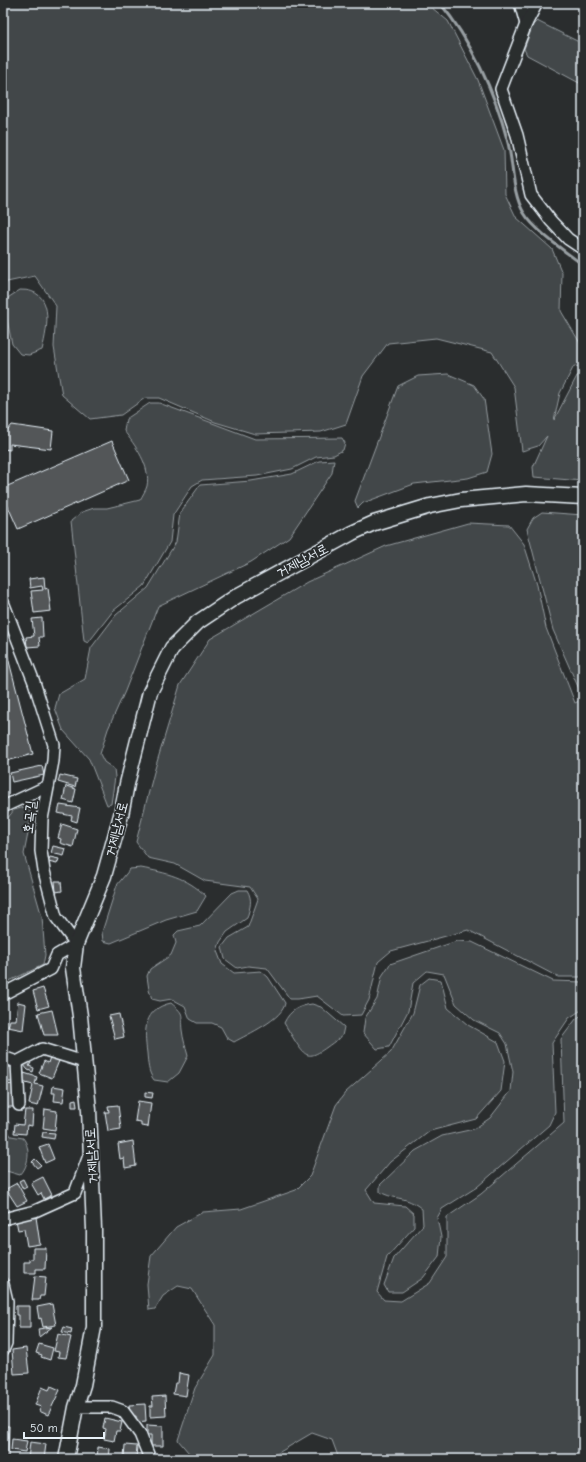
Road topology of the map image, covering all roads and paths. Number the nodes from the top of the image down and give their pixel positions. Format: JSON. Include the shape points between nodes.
{"nodes":[{"id":1,"x":520,"y":3,"type":"edge"},
{"id":2,"x":538,"y":3,"type":"edge"},
{"id":3,"x":526,"y":24,"type":"junction"},
{"id":4,"x":583,"y":249,"type":"edge"},
{"id":5,"x":583,"y":497,"type":"edge"},
{"id":6,"x":3,"y":602,"type":"edge"},
{"id":7,"x":48,"y":786,"type":"junction"},
{"id":8,"x":3,"y":807,"type":"edge"},
{"id":9,"x":76,"y":944,"type":"junction"},
{"id":10,"x":3,"y":994,"type":"edge"},
{"id":11,"x":3,"y":1057,"type":"edge"},
{"id":12,"x":17,"y":1062,"type":"junction"},
{"id":13,"x":84,"y":1062,"type":"junction"},
{"id":14,"x":19,"y":1105,"type":"dead end"},
{"id":15,"x":90,"y":1150,"type":"junction"},
{"id":16,"x":3,"y":1219,"type":"edge"},
{"id":17,"x":3,"y":1284,"type":"edge"},
{"id":18,"x":3,"y":1350,"type":"edge"},
{"id":19,"x":76,"y":1407,"type":"junction"},
{"id":20,"x":66,"y":1459,"type":"edge"},
{"id":21,"x":150,"y":1459,"type":"edge"}],
"edges":[{"from":1,"to":3,"type":"street"},
{"from":2,"to":3,"type":"street"},
{"from":3,"to":4,"type":"street","via":[[501,89],[517,134],[531,195],[568,240]]},
{"from":5,"to":9,"type":"main road","name":"거제남서로","via":[[526,494],[461,500],[394,516],[352,533],[274,575],[198,622],[172,648],[150,692],[104,876]]},
{"from":6,"to":7,"type":"street","name":"호곡길","via":[[34,682],[54,744]]},
{"from":7,"to":8,"type":"street"},
{"from":7,"to":9,"type":"street","name":"호곡길","via":[[40,850],[56,917]]},
{"from":9,"to":10,"type":"street","via":[[57,955],[51,969]]},
{"from":9,"to":13,"type":"main road","name":"거제남서로","via":[[72,968]]},
{"from":11,"to":12,"type":"street"},
{"from":12,"to":13,"type":"street","via":[[42,1049]]},
{"from":12,"to":14,"type":"street"},
{"from":13,"to":15,"type":"main road","name":"거제남서로"},
{"from":15,"to":16,"type":"street","via":[[75,1193],[35,1211]]},
{"from":15,"to":19,"type":"main road","name":"거제남서로","via":[[94,1229],[94,1327]]},
{"from":17,"to":18,"type":"street","via":[[7,1301],[6,1344]]},
{"from":19,"to":20,"type":"main road","name":"거제남서로"},
{"from":19,"to":21,"type":"street","via":[[112,1407],[123,1411],[140,1434]]}]}
